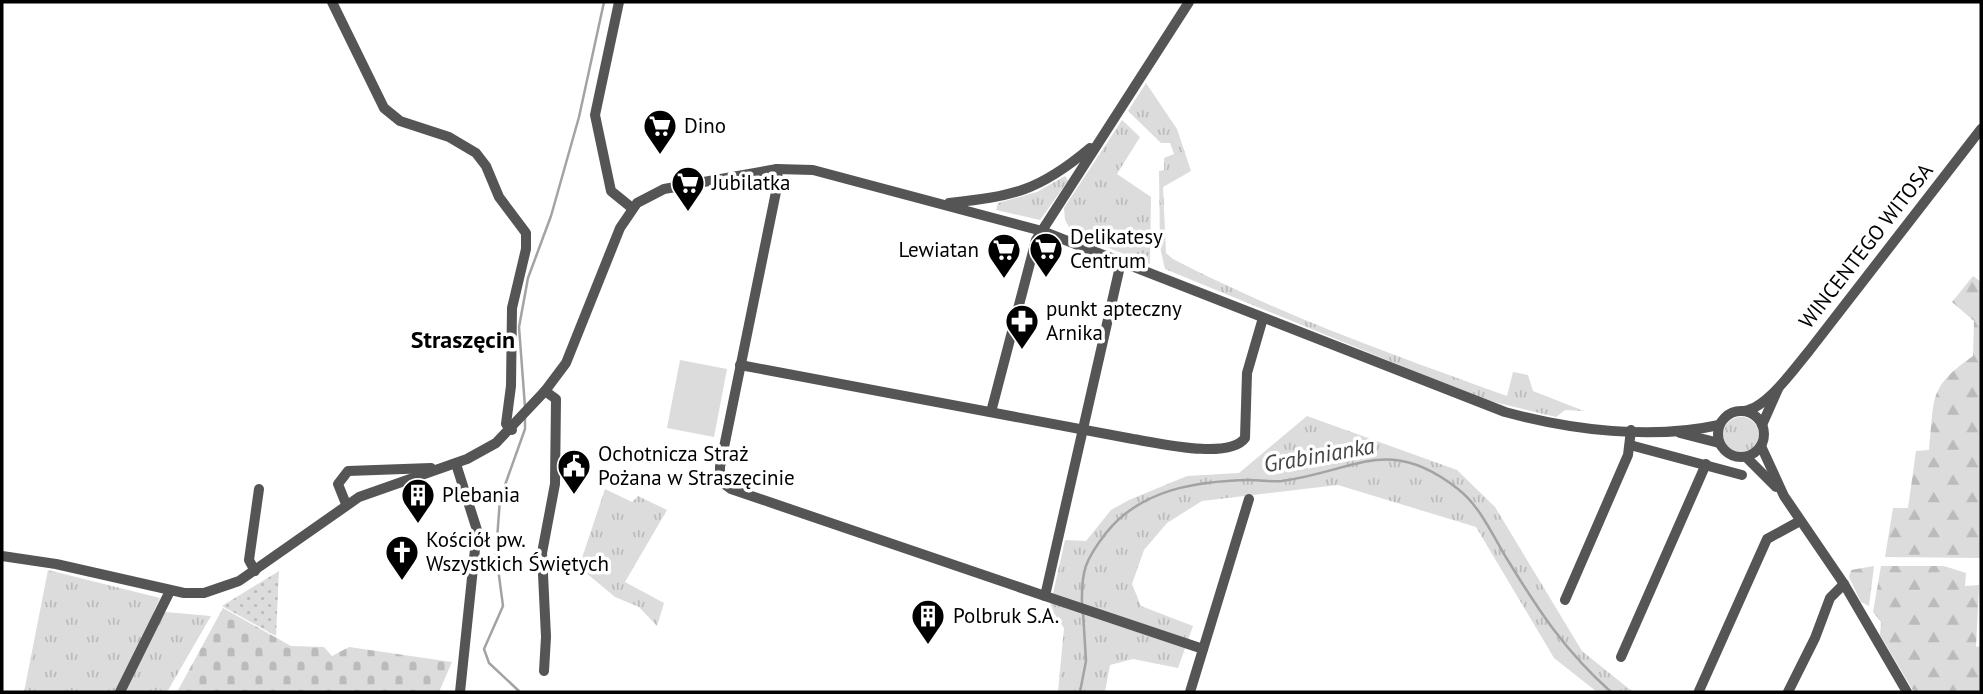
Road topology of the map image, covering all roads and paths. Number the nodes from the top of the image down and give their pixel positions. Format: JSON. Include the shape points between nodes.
{"nodes":[{"id":1,"x":332,"y":2,"type":"edge"},
{"id":2,"x":620,"y":2,"type":"edge"},
{"id":3,"x":1189,"y":2,"type":"edge"},
{"id":4,"x":1981,"y":129,"type":"edge"},
{"id":5,"x":1098,"y":142,"type":"junction"},
{"id":6,"x":777,"y":169,"type":"junction"},
{"id":7,"x":942,"y":204,"type":"junction"},
{"id":8,"x":632,"y":208,"type":"junction"},
{"id":9,"x":1042,"y":231,"type":"junction"},
{"id":10,"x":1121,"y":262,"type":"junction"},
{"id":11,"x":1263,"y":318,"type":"junction"},
{"id":12,"x":740,"y":365,"type":"junction"},
{"id":13,"x":1779,"y":386,"type":"junction"},
{"id":14,"x":544,"y":393,"type":"junction"},
{"id":15,"x":1744,"y":411,"type":"junction"},
{"id":16,"x":991,"y":412,"type":"junction"},
{"id":17,"x":1719,"y":425,"type":"junction"},
{"id":18,"x":1762,"y":425,"type":"junction"},
{"id":19,"x":514,"y":426,"type":"junction"},
{"id":20,"x":1083,"y":429,"type":"junction"},
{"id":21,"x":1630,"y":430,"type":"junction"},
{"id":22,"x":1674,"y":432,"type":"junction"},
{"id":23,"x":1719,"y":443,"type":"junction"},
{"id":24,"x":1630,"y":445,"type":"junction"},
{"id":25,"x":1761,"y":446,"type":"junction"},
{"id":26,"x":1746,"y":457,"type":"junction"},
{"id":27,"x":456,"y":464,"type":"junction"},
{"id":28,"x":1706,"y":464,"type":"junction"},
{"id":29,"x":437,"y":469,"type":"junction"},
{"id":30,"x":1742,"y":475,"type":"dead end"},
{"id":31,"x":259,"y":489,"type":"dead end"},
{"id":32,"x":1784,"y":496,"type":"junction"},
{"id":33,"x":1250,"y":499,"type":"dead end"},
{"id":34,"x":346,"y":504,"type":"junction"},
{"id":35,"x":1800,"y":521,"type":"junction"},
{"id":36,"x":2,"y":556,"type":"edge"},
{"id":37,"x":255,"y":571,"type":"junction"},
{"id":38,"x":1844,"y":584,"type":"junction"},
{"id":39,"x":170,"y":591,"type":"junction"},
{"id":40,"x":1045,"y":596,"type":"junction"},
{"id":41,"x":1565,"y":600,"type":"dead end"},
{"id":42,"x":1203,"y":649,"type":"junction"},
{"id":43,"x":1621,"y":657,"type":"dead end"},
{"id":44,"x":544,"y":671,"type":"dead end"},
{"id":45,"x":1906,"y":690,"type":"edge"},
{"id":46,"x":1699,"y":691,"type":"edge"},
{"id":47,"x":120,"y":692,"type":"edge"},
{"id":48,"x":460,"y":692,"type":"edge"},
{"id":49,"x":1190,"y":692,"type":"edge"},
{"id":50,"x":1788,"y":692,"type":"edge"}],
"edges":[{"from":1,"to":19,"type":"street","via":[[384,108],[400,121],[449,137],[476,153],[503,204],[526,233],[512,308],[506,424]]},
{"from":2,"to":8,"type":"street","via":[[596,114],[611,191]]},
{"from":3,"to":5,"type":"street"},
{"from":4,"to":13,"type":"street","name":"WINCENTEGO WITOSA"},
{"from":5,"to":7,"type":"street","via":[[1030,189]]},
{"from":5,"to":9,"type":"street"},
{"from":6,"to":7,"type":"street","via":[[813,170]]},
{"from":6,"to":8,"type":"street","via":[[664,188]]},
{"from":6,"to":12,"type":"street"},
{"from":7,"to":9,"type":"street"},
{"from":8,"to":14,"type":"street","via":[[573,351]]},
{"from":9,"to":10,"type":"street"},
{"from":9,"to":16,"type":"street"},
{"from":10,"to":11,"type":"street"},
{"from":10,"to":20,"type":"street"},
{"from":11,"to":20,"type":"street","via":[[1247,373],[1246,432],[1241,444],[1191,449]]},
{"from":11,"to":21,"type":"street","via":[[1505,412],[1574,426]]},
{"from":12,"to":16,"type":"street"},
{"from":12,"to":40,"type":"street","via":[[718,474],[723,485]]},
{"from":13,"to":15,"type":"street","name":"WINCENTEGO WITOSA","via":[[1752,410]]},
{"from":13,"to":18,"type":"street","name":"WINCENTEGO WITOSA"},
{"from":14,"to":19,"type":"street"},
{"from":14,"to":44,"type":"street","via":[[556,399],[556,476],[542,553]]},
{"from":15,"to":17,"type":"street","via":[[1729,414]]},
{"from":15,"to":18,"type":"street"},
{"from":16,"to":20,"type":"street"},
{"from":17,"to":22,"type":"street"},
{"from":17,"to":23,"type":"street"},
{"from":18,"to":25,"type":"street"},
{"from":19,"to":27,"type":"street","via":[[487,450]]},
{"from":20,"to":40,"type":"street"},
{"from":21,"to":22,"type":"street"},
{"from":21,"to":24,"type":"street"},
{"from":22,"to":23,"type":"street"},
{"from":23,"to":26,"type":"street","via":[[1730,455]]},
{"from":24,"to":28,"type":"street"},
{"from":24,"to":41,"type":"street"},
{"from":25,"to":26,"type":"street"},
{"from":25,"to":32,"type":"street"},
{"from":26,"to":32,"type":"street"},
{"from":27,"to":29,"type":"street"},
{"from":27,"to":48,"type":"street","via":[[477,530]]},
{"from":28,"to":30,"type":"street"},
{"from":28,"to":43,"type":"street"},
{"from":29,"to":34,"type":"street"},
{"from":29,"to":34,"type":"street","via":[[348,471],[338,484]]},
{"from":31,"to":37,"type":"street","via":[[249,560]]},
{"from":32,"to":35,"type":"street"},
{"from":33,"to":42,"type":"street"},
{"from":34,"to":37,"type":"street"},
{"from":35,"to":38,"type":"street"},
{"from":35,"to":46,"type":"street","via":[[1767,539]]},
{"from":36,"to":39,"type":"street"},
{"from":37,"to":39,"type":"street","via":[[204,593]]},
{"from":38,"to":45,"type":"street"},
{"from":38,"to":50,"type":"street","via":[[1830,598]]},
{"from":39,"to":47,"type":"street"},
{"from":40,"to":42,"type":"street"},
{"from":42,"to":49,"type":"street"}]}
